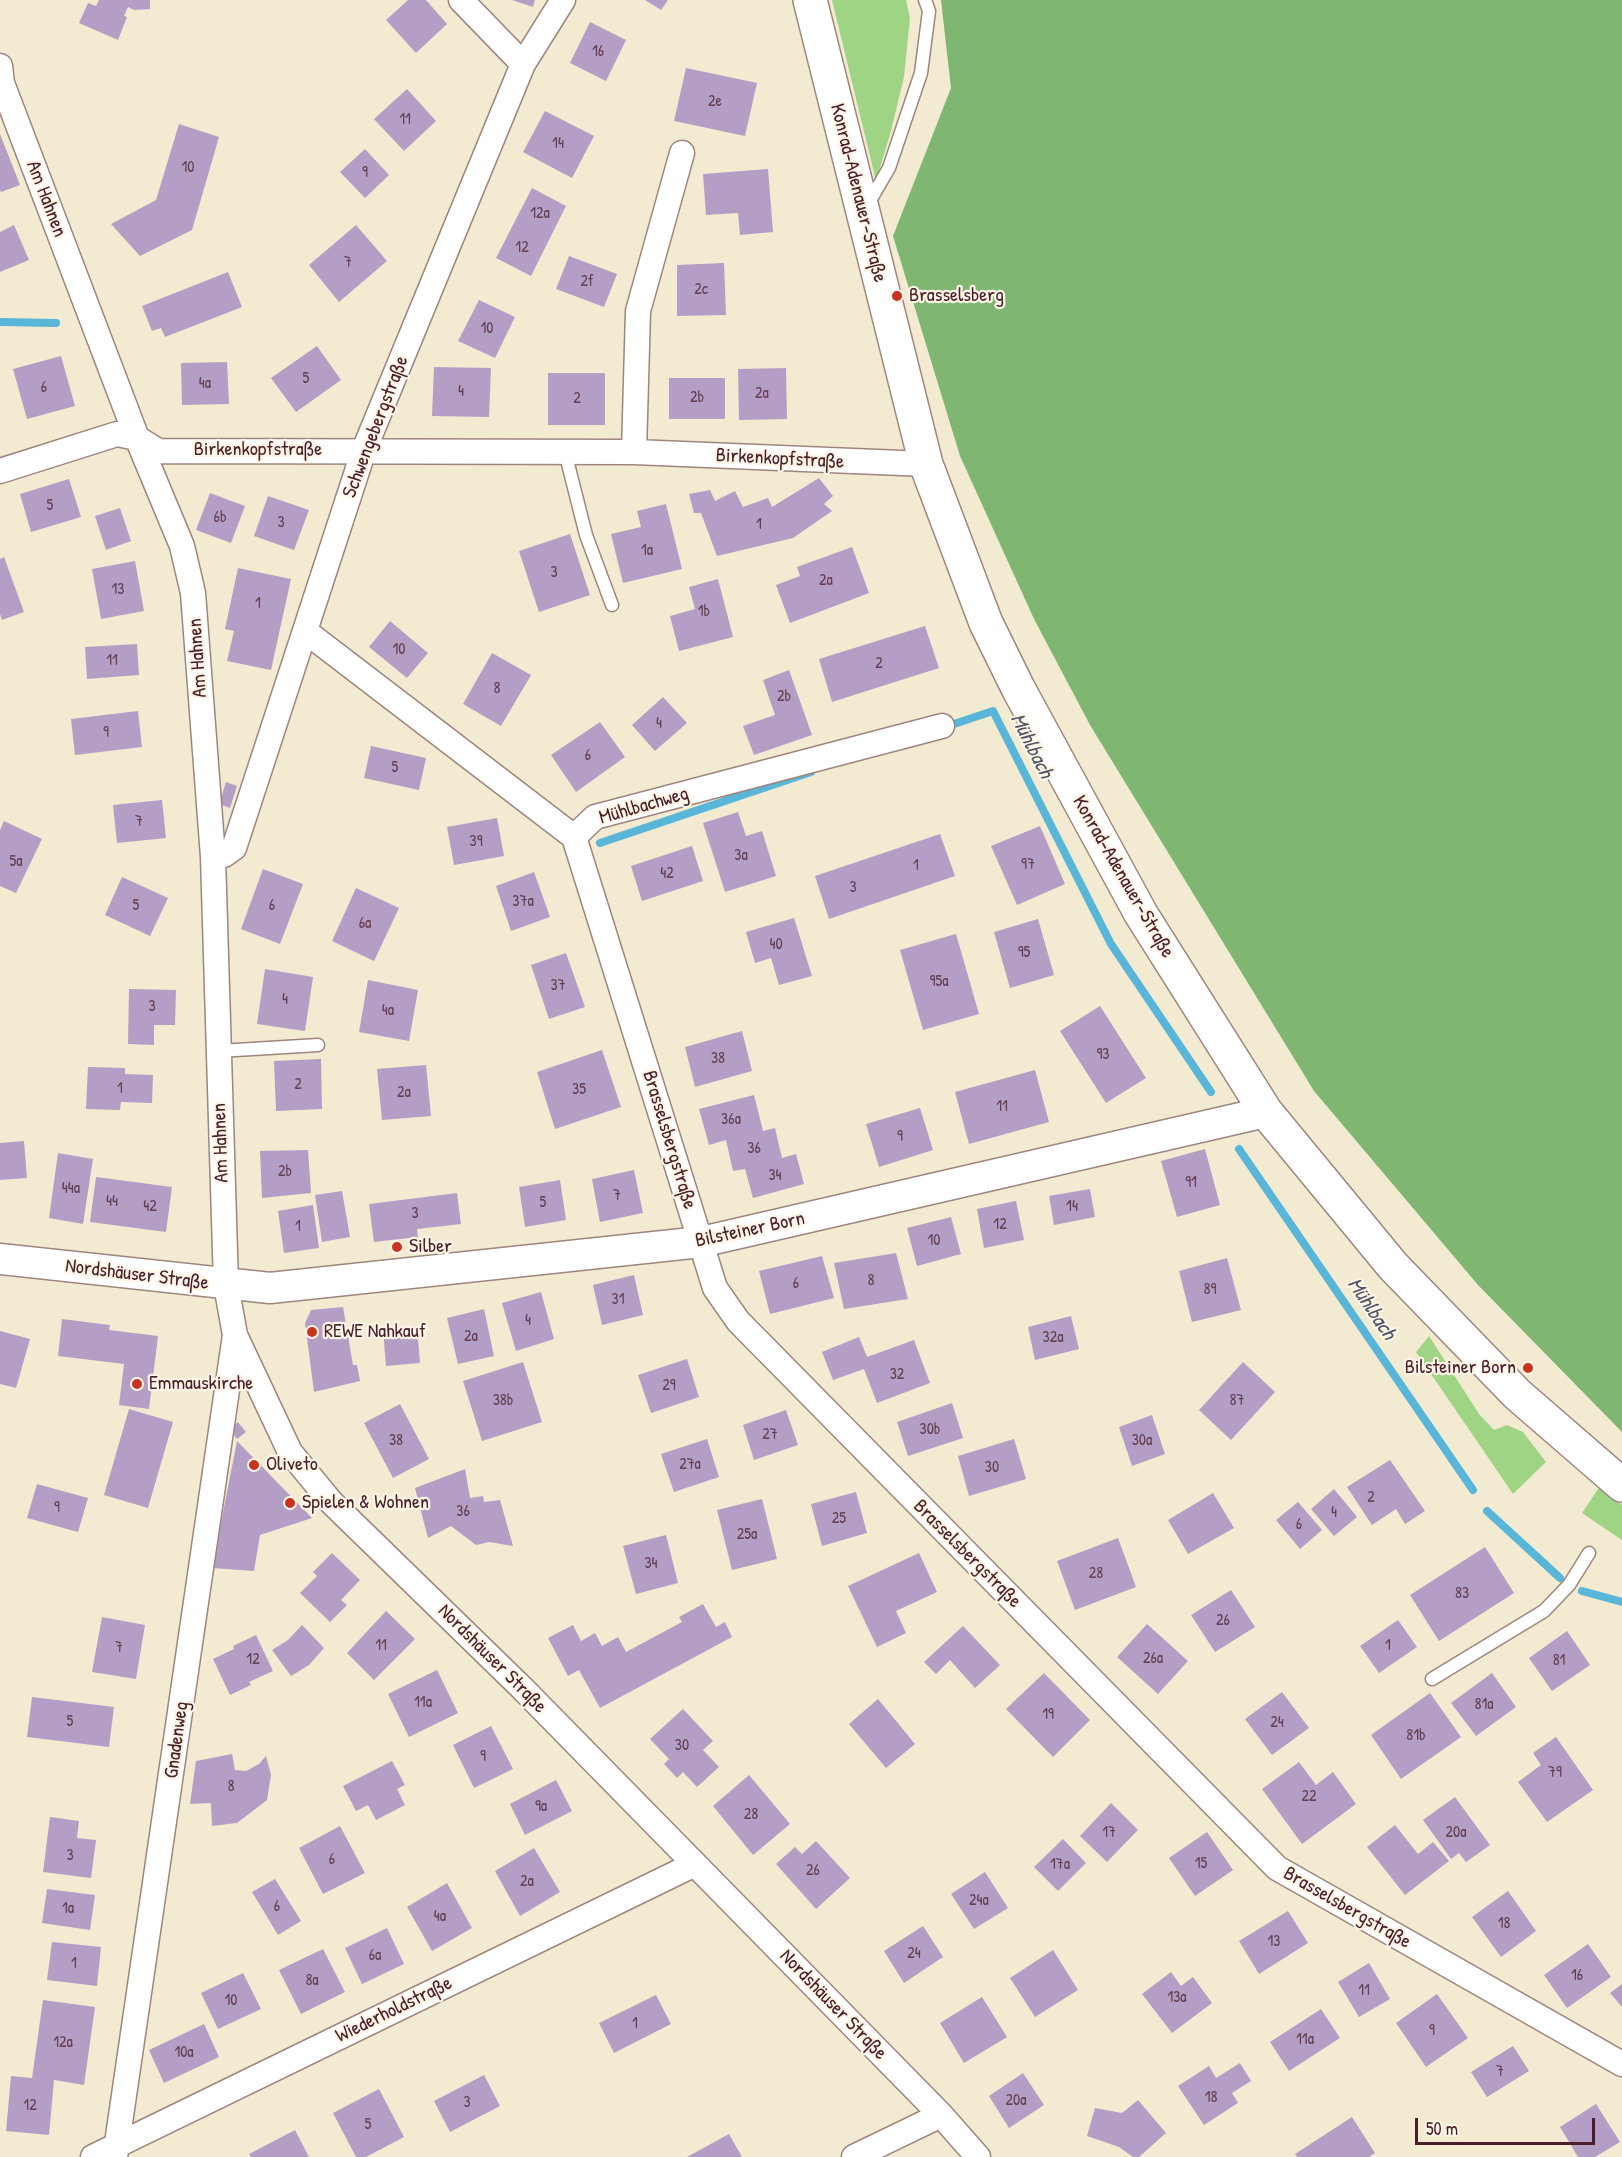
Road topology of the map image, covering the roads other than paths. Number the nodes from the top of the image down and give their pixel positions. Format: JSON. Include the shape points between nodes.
{"nodes":[{"id":1,"x":461,"y":0,"type":"edge"},
{"id":2,"x":563,"y":0,"type":"edge"},
{"id":3,"x":810,"y":0,"type":"edge"},
{"id":4,"x":925,"y":0,"type":"edge"},
{"id":5,"x":523,"y":64,"type":"junction"},
{"id":6,"x":0,"y":66,"type":"edge"},
{"id":7,"x":682,"y":153,"type":"dead end"},
{"id":8,"x":862,"y":213,"type":"junction"},
{"id":9,"x":137,"y":438,"type":"junction"},
{"id":10,"x":364,"y":450,"type":"junction"},
{"id":11,"x":565,"y":452,"type":"junction"},
{"id":12,"x":634,"y":452,"type":"junction"},
{"id":13,"x":926,"y":464,"type":"junction"},
{"id":14,"x":0,"y":471,"type":"edge"},
{"id":15,"x":612,"y":605,"type":"dead end"},
{"id":16,"x":306,"y":632,"type":"junction"},
{"id":17,"x":942,"y":726,"type":"dead end"},
{"id":18,"x":574,"y":837,"type":"junction"},
{"id":19,"x":213,"y":857,"type":"junction"},
{"id":20,"x":318,"y":1045,"type":"dead end"},
{"id":21,"x":219,"y":1052,"type":"junction"},
{"id":22,"x":1266,"y":1112,"type":"junction"},
{"id":23,"x":701,"y":1242,"type":"junction"},
{"id":24,"x":0,"y":1259,"type":"edge"},
{"id":25,"x":226,"y":1285,"type":"junction"},
{"id":26,"x":235,"y":1335,"type":"junction"},
{"id":27,"x":1622,"y":1485,"type":"edge"},
{"id":28,"x":1589,"y":1552,"type":"dead end"},
{"id":29,"x":1432,"y":1679,"type":"dead end"},
{"id":30,"x":695,"y":1864,"type":"junction"},
{"id":31,"x":1622,"y":2064,"type":"edge"},
{"id":32,"x":941,"y":2115,"type":"junction"},
{"id":33,"x":117,"y":2151,"type":"edge"},
{"id":34,"x":93,"y":2157,"type":"edge"},
{"id":35,"x":854,"y":2157,"type":"edge"},
{"id":36,"x":978,"y":2157,"type":"edge"}],
"edges":[{"from":1,"to":5,"type":"street"},
{"from":2,"to":5,"type":"street","name":"Schwengebergstraße"},
{"from":3,"to":8,"type":"main road","name":"Konrad-Adenauer-Straße"},
{"from":4,"to":8,"type":"lane","via":[[928,11],[921,73],[889,168]]},
{"from":5,"to":10,"type":"street","name":"Schwengebergstraße"},
{"from":6,"to":9,"type":"street","name":"Am Hahnen","via":[[2,83]]},
{"from":7,"to":12,"type":"street","via":[[638,311]]},
{"from":8,"to":13,"type":"main road","name":"Konrad-Adenauer-Straße"},
{"from":9,"to":10,"type":"street","name":"Birkenkopfstraße","via":[[158,451]]},
{"from":9,"to":14,"type":"street","name":"Birkenkopfstraße","via":[[117,434]]},
{"from":9,"to":19,"type":"street","name":"Am Hahnen","via":[[182,546],[194,593]]},
{"from":10,"to":11,"type":"street","name":"Birkenkopfstraße"},
{"from":10,"to":16,"type":"street","name":"Schwengebergstraße"},
{"from":11,"to":12,"type":"street","name":"Birkenkopfstraße"},
{"from":11,"to":15,"type":"lane","via":[[586,535]]},
{"from":12,"to":13,"type":"street","name":"Birkenkopfstraße"},
{"from":13,"to":22,"type":"main road","name":"Konrad-Adenauer-Straße","via":[[986,623],[1018,688],[1141,914]]},
{"from":16,"to":18,"type":"street"},
{"from":16,"to":19,"type":"street","name":"Schwengebergstraße","via":[[234,848]]},
{"from":17,"to":18,"type":"street","name":"Mühlbachweg","via":[[595,818]]},
{"from":18,"to":23,"type":"street","name":"Brasselsbergstraße"},
{"from":19,"to":21,"type":"street","name":"Am Hahnen"},
{"from":20,"to":21,"type":"lane"},
{"from":21,"to":25,"type":"street","name":"Am Hahnen"},
{"from":22,"to":23,"type":"street","name":"Bilsteiner Born"},
{"from":22,"to":27,"type":"main road","name":"Konrad-Adenauer-Straße","via":[[1393,1266],[1517,1394]]},
{"from":23,"to":25,"type":"street","name":"Bilsteiner Born","via":[[270,1288]]},
{"from":23,"to":31,"type":"street","name":"Brasselsbergstraße","via":[[715,1288],[738,1322],[1277,1868]]},
{"from":24,"to":25,"type":"street","name":"Nordshäuser Straße"},
{"from":25,"to":26,"type":"street","name":"Nordshäuser Straße"},
{"from":26,"to":30,"type":"street","name":"Nordshäuser Straße","via":[[290,1452],[331,1502]]},
{"from":26,"to":33,"type":"street","name":"Gnadenweg"},
{"from":28,"to":29,"type":"lane","via":[[1562,1593],[1544,1611]]},
{"from":30,"to":32,"type":"street","name":"Nordshäuser Straße"},
{"from":30,"to":33,"type":"street","name":"Wiederholdstraße"},
{"from":32,"to":35,"type":"street"},
{"from":32,"to":36,"type":"street","name":"Nordshäuser Straße"},
{"from":33,"to":34,"type":"street","name":"Wiederholdstraße"}]}
